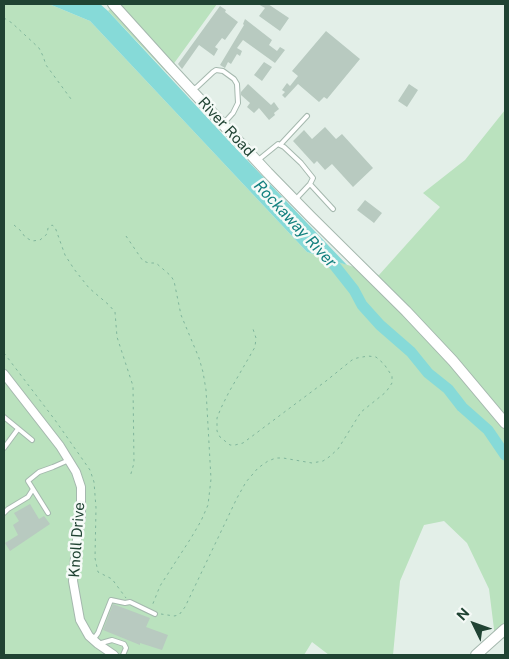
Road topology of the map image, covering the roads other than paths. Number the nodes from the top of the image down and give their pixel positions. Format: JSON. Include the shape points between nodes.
{"nodes":[{"id":1,"x":114,"y":4,"type":"edge"},
{"id":2,"x":191,"y":90,"type":"junction"},
{"id":3,"x":307,"y":116,"type":"dead end"},
{"id":4,"x":222,"y":124,"type":"junction"},
{"id":5,"x":280,"y":145,"type":"junction"},
{"id":6,"x":257,"y":161,"type":"junction"},
{"id":7,"x":310,"y":184,"type":"junction"},
{"id":8,"x":294,"y":200,"type":"junction"},
{"id":9,"x":333,"y":209,"type":"dead end"},
{"id":10,"x":4,"y":374,"type":"edge"},
{"id":11,"x":4,"y":417,"type":"edge"},
{"id":12,"x":505,"y":423,"type":"edge"},
{"id":13,"x":18,"y":429,"type":"junction"},
{"id":14,"x":32,"y":440,"type":"dead end"},
{"id":15,"x":5,"y":444,"type":"edge"},
{"id":16,"x":69,"y":460,"type":"junction"},
{"id":17,"x":33,"y":489,"type":"junction"},
{"id":18,"x":4,"y":513,"type":"edge"},
{"id":19,"x":48,"y":513,"type":"dead end"},
{"id":20,"x":155,"y":614,"type":"road end"},
{"id":21,"x":505,"y":628,"type":"edge"},
{"id":22,"x":96,"y":642,"type":"junction"},
{"id":23,"x":114,"y":655,"type":"edge"},
{"id":24,"x":123,"y":655,"type":"edge"},
{"id":25,"x":476,"y":655,"type":"edge"}],
"edges":[{"from":1,"to":2,"type":"street","name":"River Road"},
{"from":2,"to":4,"type":"street","name":"River Road"},
{"from":2,"to":4,"type":"lane","via":[[216,70],[234,79],[238,103]]},
{"from":3,"to":5,"type":"lane"},
{"from":4,"to":6,"type":"street","name":"River Road"},
{"from":5,"to":6,"type":"lane"},
{"from":5,"to":7,"type":"lane","via":[[313,178]]},
{"from":6,"to":8,"type":"street","name":"River Road"},
{"from":7,"to":8,"type":"lane"},
{"from":7,"to":9,"type":"lane"},
{"from":8,"to":12,"type":"street","name":"River Road","via":[[406,311]]},
{"from":10,"to":16,"type":"street","name":"Knoll Drive"},
{"from":11,"to":13,"type":"lane"},
{"from":13,"to":14,"type":"lane"},
{"from":13,"to":15,"type":"lane"},
{"from":16,"to":17,"type":"lane","via":[[39,472],[28,481]]},
{"from":16,"to":22,"type":"street","name":"Knoll Drive","via":[[81,487],[73,581],[80,620]]},
{"from":17,"to":18,"type":"lane","via":[[28,497]]},
{"from":17,"to":19,"type":"lane"},
{"from":20,"to":22,"type":"lane","via":[[130,602],[111,600]]},
{"from":21,"to":25,"type":"street"},
{"from":22,"to":23,"type":"street","name":"Knoll Drive"},
{"from":22,"to":24,"type":"lane","via":[[112,640],[124,644]]}]}
